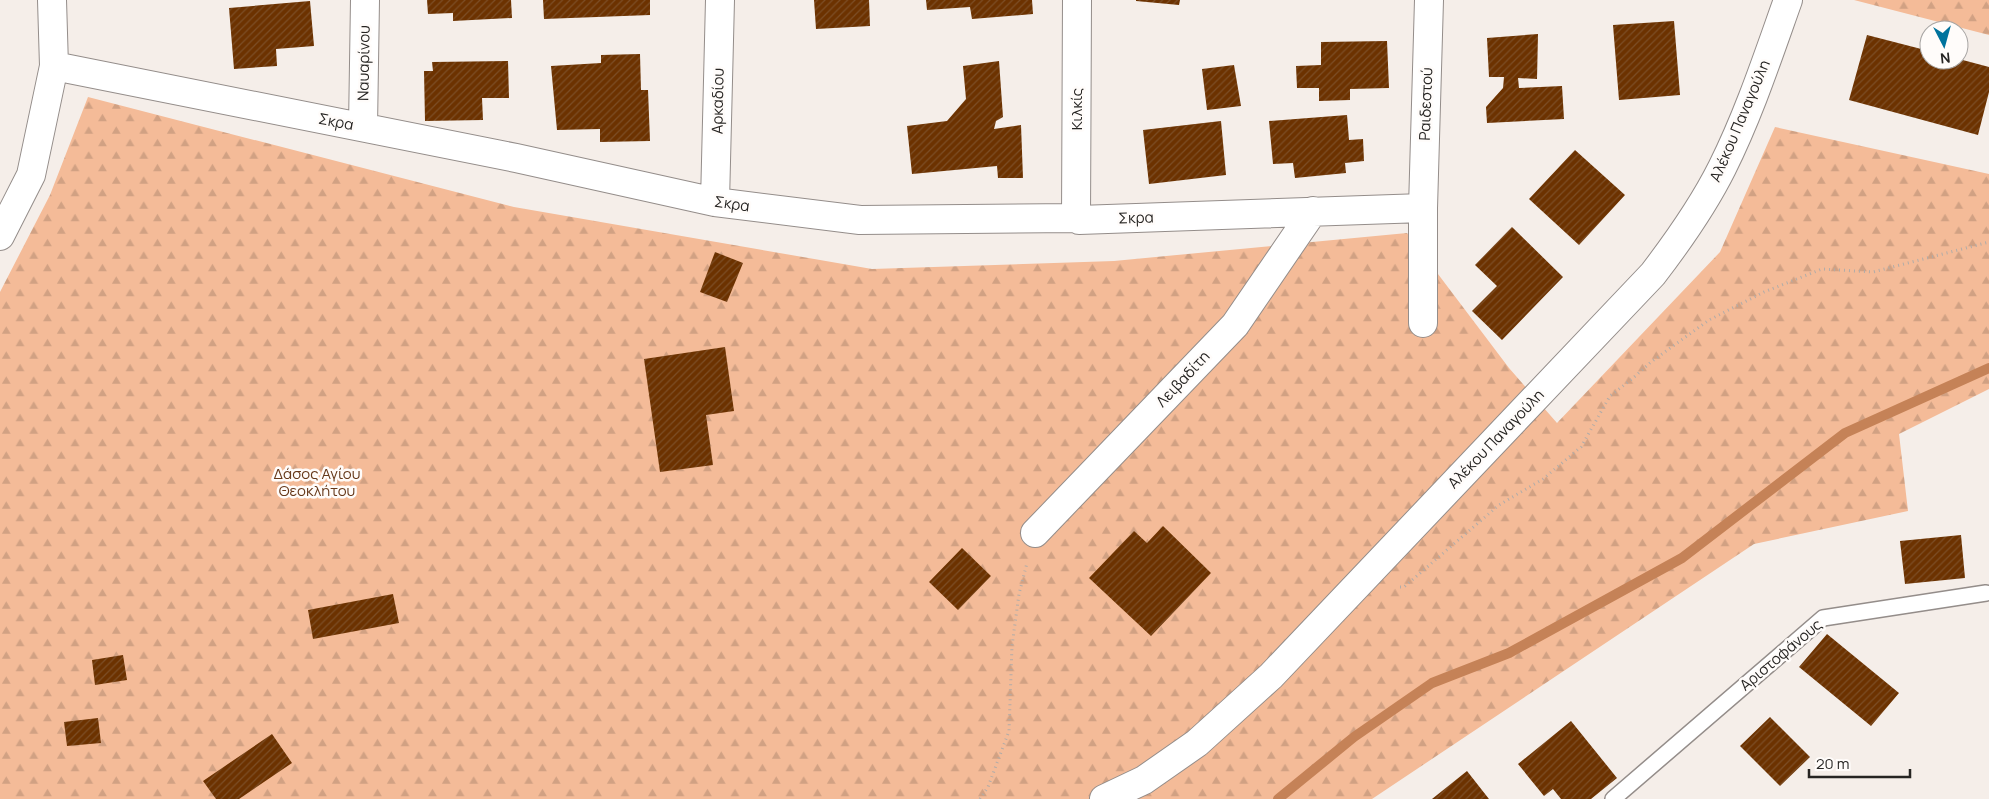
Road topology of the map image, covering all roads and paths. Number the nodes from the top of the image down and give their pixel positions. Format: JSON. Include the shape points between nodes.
{"nodes":[{"id":1,"x":52,"y":0,"type":"edge"},
{"id":2,"x":365,"y":0,"type":"edge"},
{"id":3,"x":720,"y":0,"type":"edge"},
{"id":4,"x":1078,"y":0,"type":"edge"},
{"id":5,"x":1429,"y":0,"type":"edge"},
{"id":6,"x":1788,"y":0,"type":"edge"},
{"id":7,"x":54,"y":66,"type":"junction"},
{"id":8,"x":362,"y":127,"type":"junction"},
{"id":9,"x":715,"y":202,"type":"junction"},
{"id":10,"x":1423,"y":208,"type":"junction"},
{"id":11,"x":1313,"y":211,"type":"junction"},
{"id":12,"x":1076,"y":218,"type":"junction"},
{"id":13,"x":0,"y":236,"type":"edge"},
{"id":14,"x":1989,"y":242,"type":"edge"},
{"id":15,"x":1423,"y":324,"type":"dead end"},
{"id":16,"x":1035,"y":533,"type":"joint"},
{"id":17,"x":1352,"y":590,"type":"junction"},
{"id":18,"x":1986,"y":593,"type":"dead end"},
{"id":19,"x":980,"y":799,"type":"edge"},
{"id":20,"x":1104,"y":799,"type":"edge"},
{"id":21,"x":1612,"y":799,"type":"edge"}],
"edges":[{"from":1,"to":7,"type":"street"},
{"from":2,"to":8,"type":"street","name":"Ναυαρίνου"},
{"from":3,"to":9,"type":"street","name":"Αρκαδίου"},
{"from":4,"to":12,"type":"street","name":"Κιλκίς"},
{"from":5,"to":10,"type":"street","name":"Ραιδεστού"},
{"from":6,"to":17,"type":"street","name":"Αλέκου Παναγούλη","via":[[1733,146],[1677,243],[1653,274]]},
{"from":7,"to":8,"type":"street","name":"Σκρα"},
{"from":7,"to":13,"type":"street","via":[[32,175]]},
{"from":8,"to":9,"type":"street","name":"Σκρα"},
{"from":9,"to":12,"type":"street","name":"Σκρα","via":[[860,220]]},
{"from":10,"to":11,"type":"street","name":"Σκρα"},
{"from":10,"to":15,"type":"street","name":"Ραιδεστού"},
{"from":11,"to":12,"type":"street","name":"Σκρα"},
{"from":11,"to":16,"type":"street","name":"Λειβαδίτη","via":[[1235,324]]},
{"from":14,"to":17,"type":"path","via":[[1873,272],[1822,268],[1709,320],[1610,396],[1581,447],[1543,479],[1499,505],[1404,587]]},
{"from":16,"to":19,"type":"path","via":[[1019,594],[1009,731],[988,788]]},
{"from":17,"to":20,"type":"street","name":"Αλέκου Παναγούλη","via":[[1271,676],[1197,743],[1144,780]]},
{"from":18,"to":21,"type":"lane","name":"Αριστοφάνους","via":[[1823,618]]}]}
